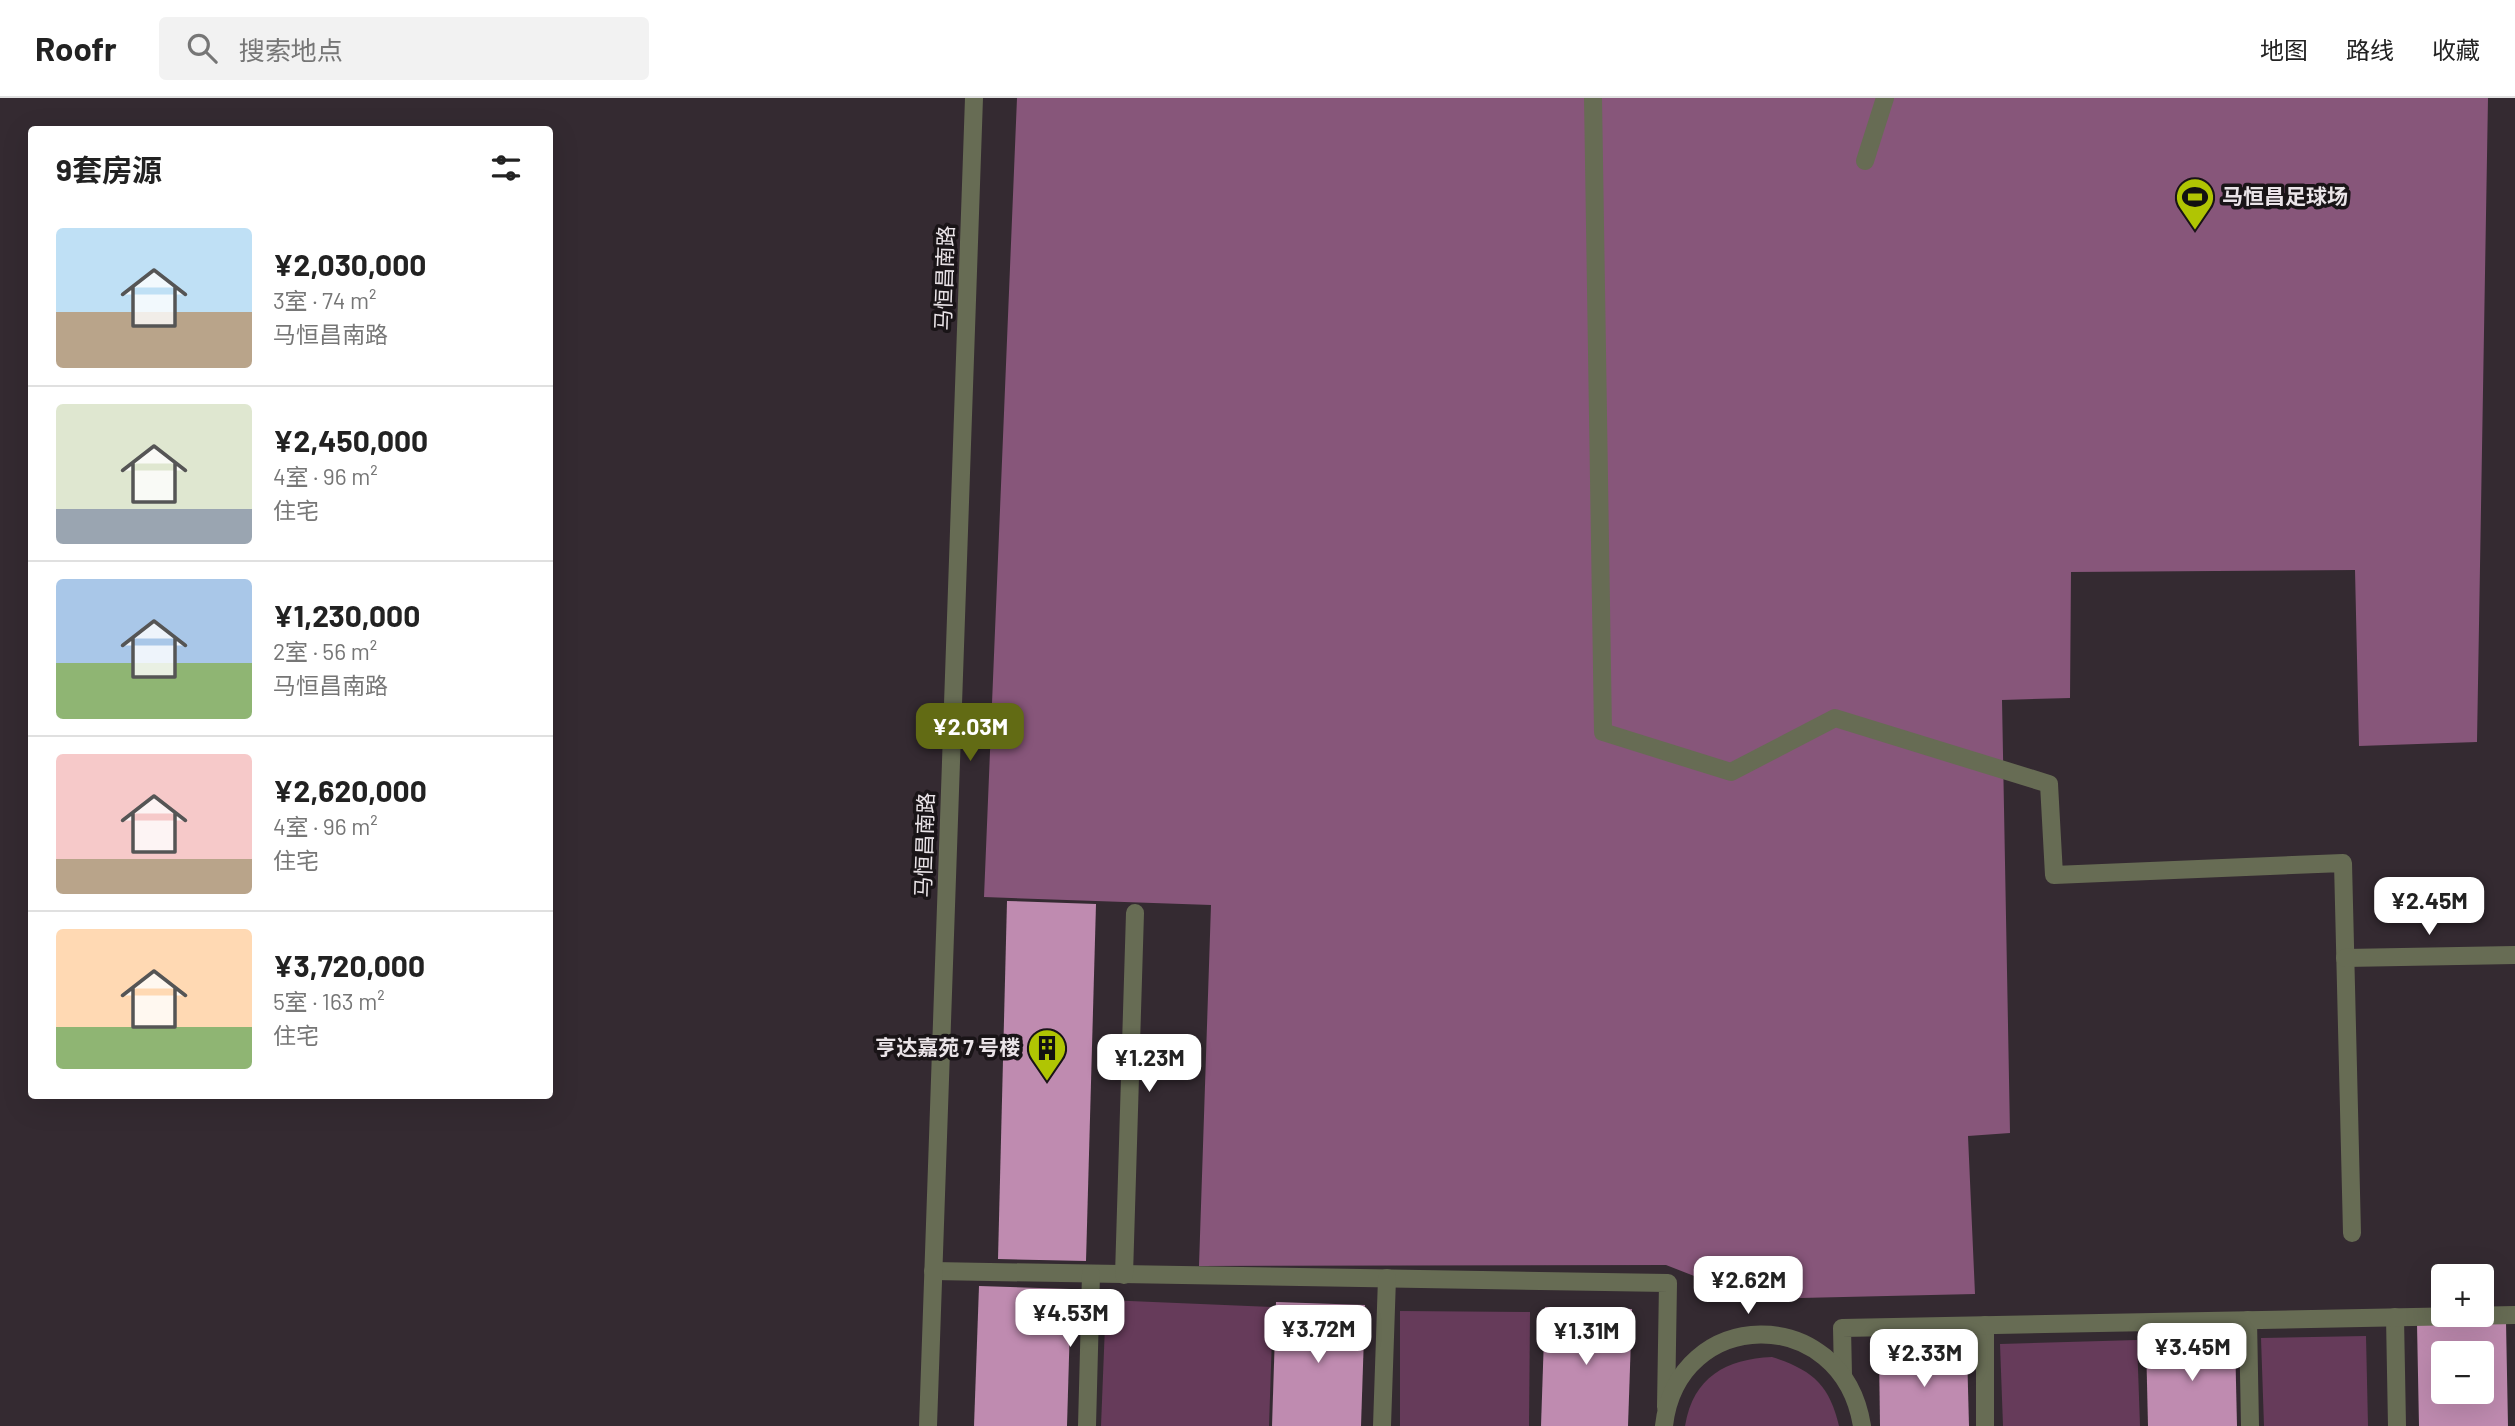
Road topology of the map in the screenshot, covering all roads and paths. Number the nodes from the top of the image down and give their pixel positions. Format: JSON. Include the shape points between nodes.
{"nodes":[{"id":1,"x":974,"y":98,"type":"edge"},
{"id":2,"x":1593,"y":98,"type":"edge"},
{"id":3,"x":1885,"y":98,"type":"edge"},
{"id":4,"x":1865,"y":161,"type":"dead end"},
{"id":5,"x":1135,"y":913,"type":"dead end"},
{"id":6,"x":2515,"y":955,"type":"edge"},
{"id":7,"x":2344,"y":958,"type":"junction"},
{"id":8,"x":2351,"y":1233,"type":"dead end"},
{"id":9,"x":933,"y":1272,"type":"junction"},
{"id":10,"x":1091,"y":1274,"type":"junction"},
{"id":11,"x":1124,"y":1275,"type":"junction"},
{"id":12,"x":1387,"y":1278,"type":"junction"},
{"id":13,"x":2515,"y":1315,"type":"edge"},
{"id":14,"x":2396,"y":1317,"type":"junction"},
{"id":15,"x":2248,"y":1320,"type":"junction"},
{"id":16,"x":1985,"y":1325,"type":"junction"},
{"id":17,"x":1843,"y":1375,"type":"junction"},
{"id":18,"x":1666,"y":1407,"type":"junction"},
{"id":19,"x":928,"y":1426,"type":"edge"},
{"id":20,"x":1087,"y":1426,"type":"edge"},
{"id":21,"x":1382,"y":1426,"type":"edge"},
{"id":22,"x":1664,"y":1426,"type":"edge"},
{"id":23,"x":1862,"y":1426,"type":"edge"},
{"id":24,"x":1985,"y":1426,"type":"edge"},
{"id":25,"x":2250,"y":1426,"type":"edge"},
{"id":26,"x":2397,"y":1426,"type":"edge"}],
"edges":[{"from":1,"to":9,"type":"street","name":"马恒昌南路"},
{"from":2,"to":7,"type":"street","via":[[1603,732],[1731,772],[1835,718],[2049,784],[2054,874],[2343,863]]},
{"from":3,"to":4,"type":"street"},
{"from":5,"to":11,"type":"street"},
{"from":6,"to":7,"type":"street"},
{"from":7,"to":8,"type":"street"},
{"from":9,"to":10,"type":"street"},
{"from":9,"to":19,"type":"street","name":"马恒昌南路"},
{"from":10,"to":11,"type":"street"},
{"from":10,"to":20,"type":"street"},
{"from":11,"to":12,"type":"street"},
{"from":12,"to":18,"type":"street","via":[[1668,1283]]},
{"from":12,"to":21,"type":"street"},
{"from":13,"to":14,"type":"street"},
{"from":14,"to":15,"type":"street"},
{"from":14,"to":26,"type":"street"},
{"from":15,"to":16,"type":"street"},
{"from":15,"to":25,"type":"street"},
{"from":16,"to":17,"type":"street","via":[[1842,1328]]},
{"from":16,"to":24,"type":"street"},
{"from":17,"to":18,"type":"street","via":[[1821,1352],[1793,1338],[1761,1333],[1729,1339],[1701,1354],[1680,1377]]},
{"from":17,"to":23,"type":"street","via":[[1858,1403]]},
{"from":18,"to":22,"type":"street"}]}
